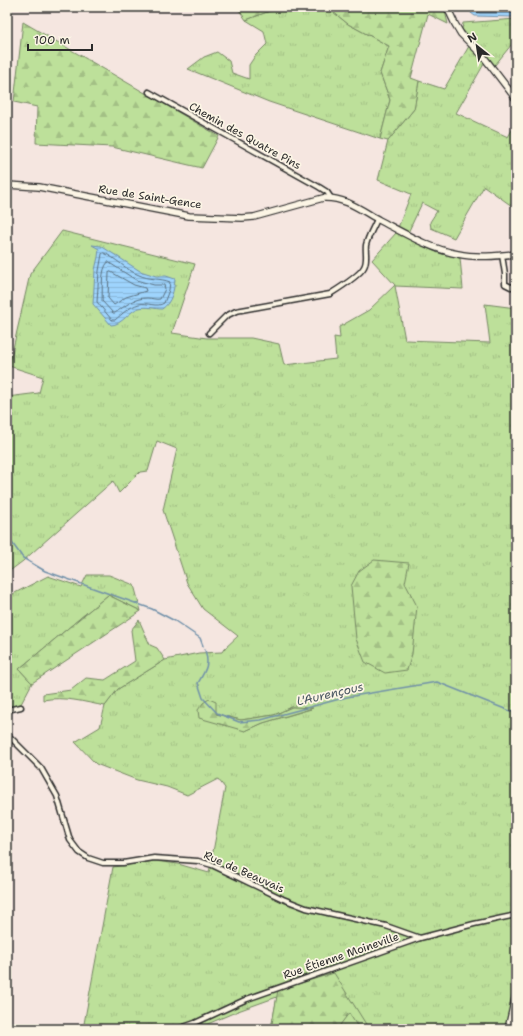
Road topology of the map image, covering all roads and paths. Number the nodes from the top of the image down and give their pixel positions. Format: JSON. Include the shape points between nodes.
{"nodes":[{"id":1,"x":447,"y":7,"type":"edge"},
{"id":2,"x":149,"y":92,"type":"dead end"},
{"id":3,"x":516,"y":99,"type":"edge"},
{"id":4,"x":7,"y":185,"type":"edge"},
{"id":5,"x":331,"y":198,"type":"junction"},
{"id":6,"x":377,"y":219,"type":"junction"},
{"id":7,"x":516,"y":254,"type":"edge"},
{"id":8,"x":502,"y":255,"type":"junction"},
{"id":9,"x":516,"y":286,"type":"edge"},
{"id":10,"x":209,"y":333,"type":"dead end"},
{"id":11,"x":20,"y":707,"type":"dead end"},
{"id":12,"x":7,"y":710,"type":"edge"},
{"id":13,"x":7,"y":734,"type":"edge"},
{"id":14,"x":516,"y":916,"type":"edge"},
{"id":15,"x":420,"y":938,"type":"junction"},
{"id":16,"x":516,"y":994,"type":"edge"},
{"id":17,"x":178,"y":1029,"type":"edge"},
{"id":18,"x":508,"y":1029,"type":"edge"}],
"edges":[{"from":1,"to":3,"type":"street","via":[[461,34],[484,56]]},
{"from":2,"to":5,"type":"street","name":"Chemin des Quatre Pins","via":[[327,192]]},
{"from":4,"to":5,"type":"street","name":"Rue de Saint-Gence","via":[[39,188],[189,216],[254,217]]},
{"from":5,"to":6,"type":"street","name":"Rue de Saint-Gence","via":[[346,202]]},
{"from":6,"to":8,"type":"street","name":"Rue de Saint-Gence","via":[[420,241],[449,252],[474,256]]},
{"from":6,"to":10,"type":"street","via":[[367,243],[367,261],[364,268],[330,294],[236,311],[226,316]]},
{"from":7,"to":8,"type":"street","name":"Rue de Saint-Gence"},
{"from":8,"to":9,"type":"street","via":[[505,284]]},
{"from":11,"to":12,"type":"street"},
{"from":13,"to":15,"type":"street","name":"Rue de Beauvais","via":[[41,768],[57,796],[70,840],[79,852],[88,858],[123,863],[154,858],[198,861],[306,908],[386,926]]},
{"from":14,"to":15,"type":"street","name":"Rue Étienne Moineville"},
{"from":15,"to":17,"type":"street","name":"Rue Étienne Moineville","via":[[247,999]]},
{"from":16,"to":18,"type":"street"}]}
